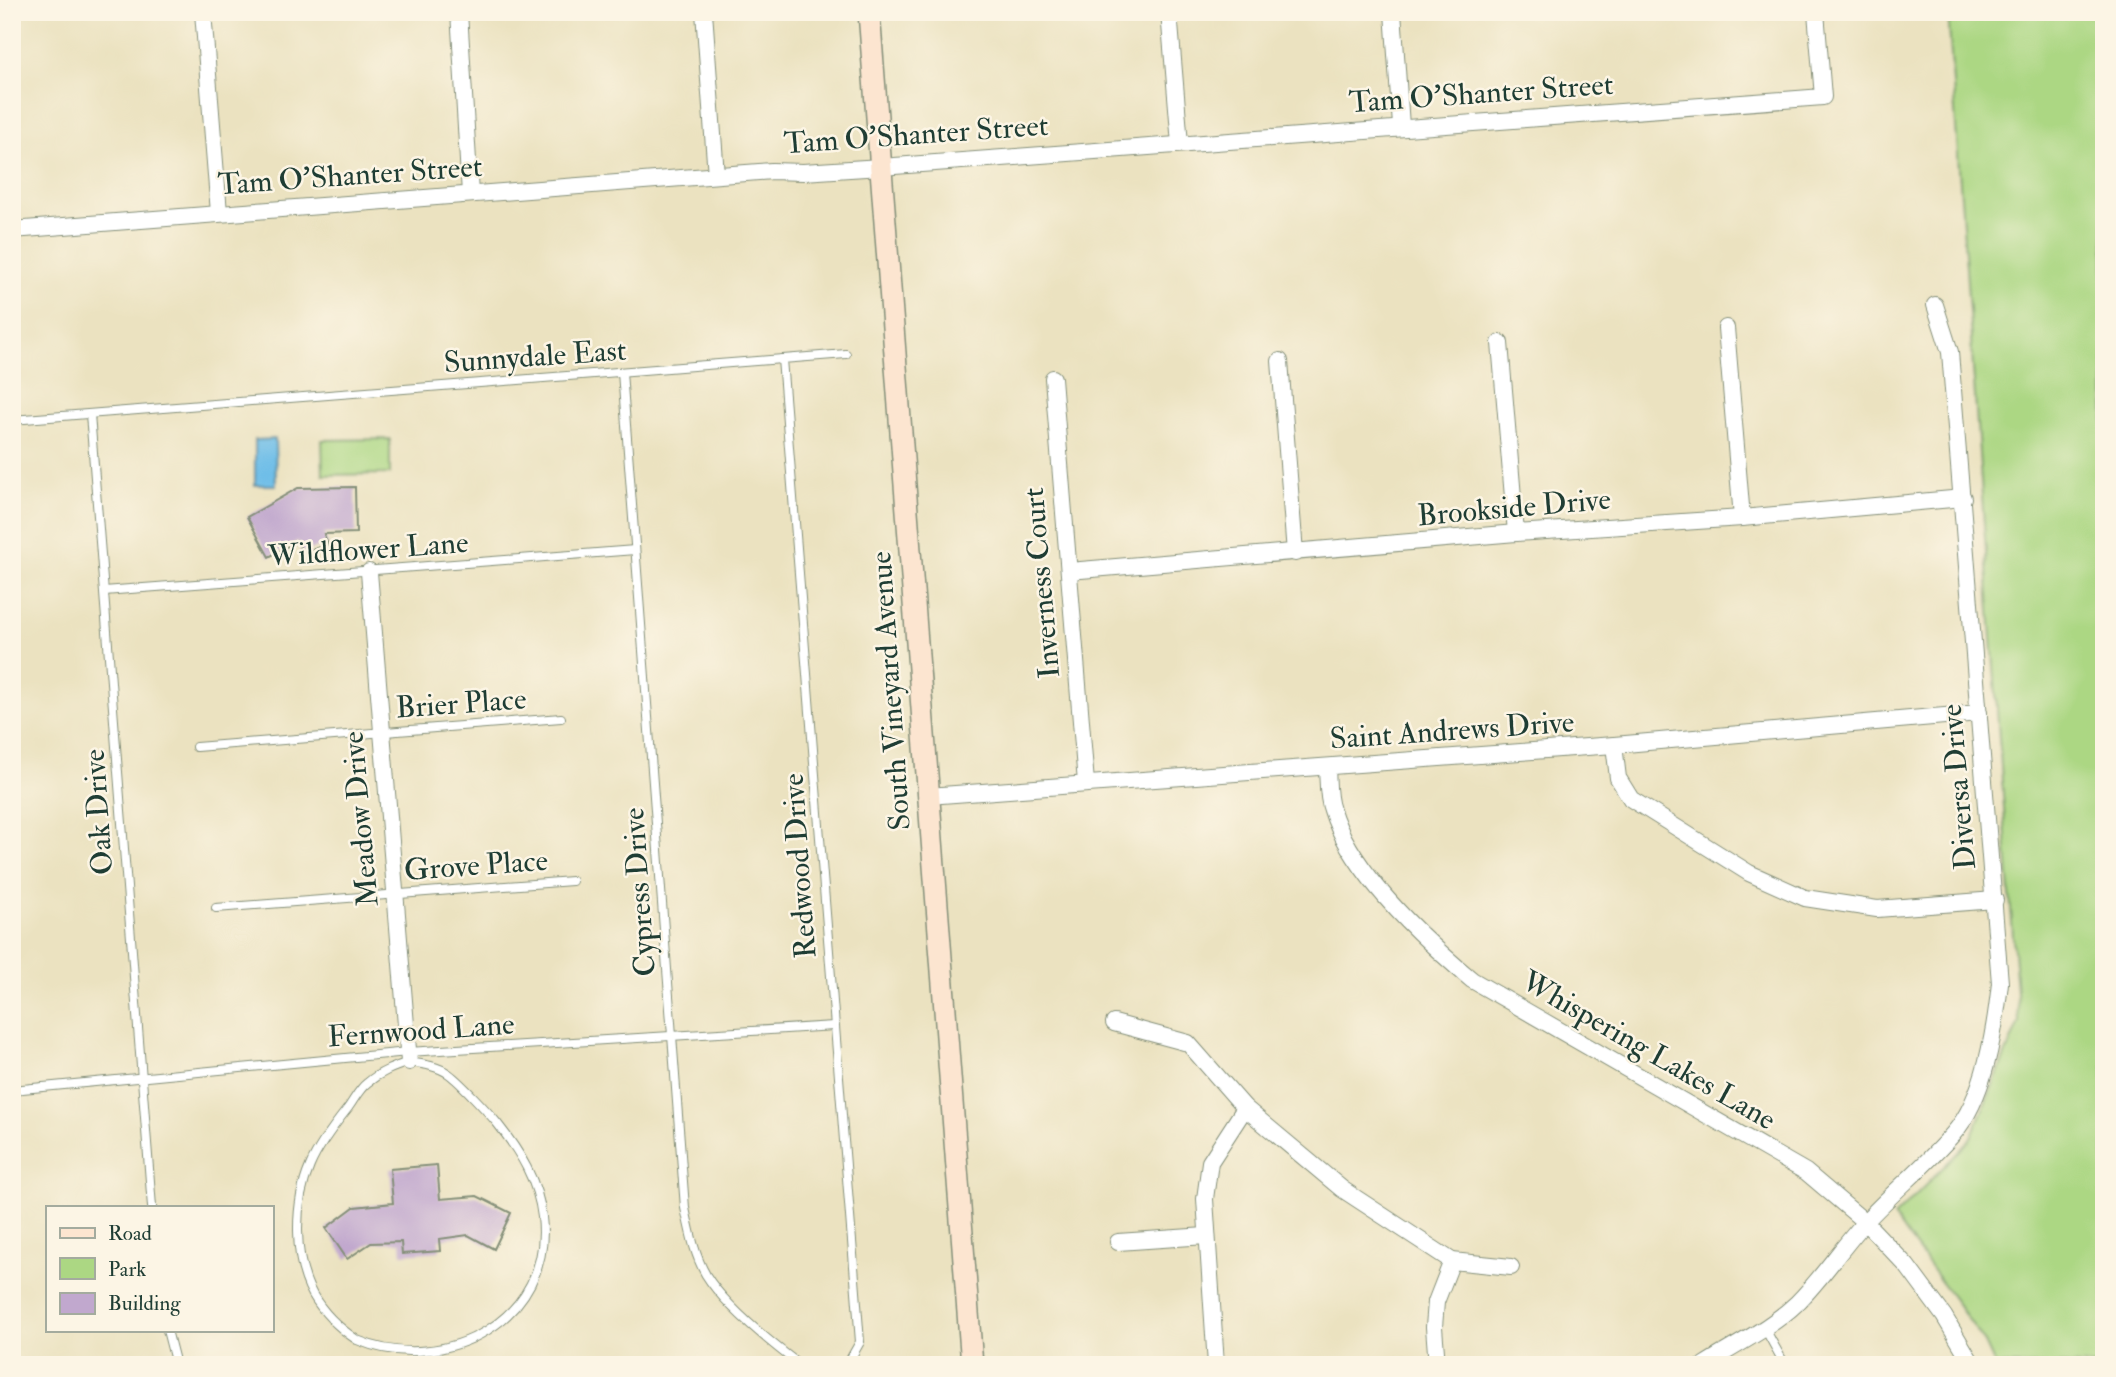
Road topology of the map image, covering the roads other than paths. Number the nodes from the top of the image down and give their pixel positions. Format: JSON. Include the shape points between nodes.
{"nodes":[{"id":1,"x":204,"y":12,"type":"edge"},
{"id":2,"x":459,"y":12,"type":"edge"},
{"id":3,"x":704,"y":12,"type":"edge"},
{"id":4,"x":869,"y":12,"type":"edge"},
{"id":5,"x":1169,"y":12,"type":"edge"},
{"id":6,"x":1392,"y":12,"type":"edge"},
{"id":7,"x":1816,"y":12,"type":"edge"},
{"id":8,"x":1401,"y":127,"type":"junction"},
{"id":9,"x":1180,"y":144,"type":"junction"},
{"id":10,"x":881,"y":167,"type":"junction"},
{"id":11,"x":716,"y":175,"type":"junction"},
{"id":12,"x":470,"y":194,"type":"junction"},
{"id":13,"x":219,"y":213,"type":"junction"},
{"id":14,"x":12,"y":230,"type":"edge"},
{"id":15,"x":1935,"y":305,"type":"dead end"},
{"id":16,"x":1726,"y":328,"type":"dead end"},
{"id":17,"x":1500,"y":343,"type":"dead end"},
{"id":18,"x":846,"y":354,"type":"dead end"},
{"id":19,"x":782,"y":359,"type":"junction"},
{"id":20,"x":1280,"y":361,"type":"dead end"},
{"id":21,"x":622,"y":372,"type":"junction"},
{"id":22,"x":1053,"y":377,"type":"dead end"},
{"id":23,"x":90,"y":414,"type":"junction"},
{"id":24,"x":12,"y":420,"type":"edge"},
{"id":25,"x":1963,"y":498,"type":"junction"},
{"id":26,"x":1742,"y":518,"type":"junction"},
{"id":27,"x":1516,"y":533,"type":"junction"},
{"id":28,"x":635,"y":551,"type":"junction"},
{"id":29,"x":1296,"y":553,"type":"junction"},
{"id":30,"x":1069,"y":570,"type":"junction"},
{"id":31,"x":369,"y":572,"type":"junction"},
{"id":32,"x":104,"y":592,"type":"junction"},
{"id":33,"x":1979,"y":713,"type":"junction"},
{"id":34,"x":561,"y":718,"type":"dead end"},
{"id":35,"x":380,"y":732,"type":"junction"},
{"id":36,"x":1614,"y":745,"type":"junction"},
{"id":37,"x":196,"y":747,"type":"dead end"},
{"id":38,"x":1327,"y":767,"type":"junction"},
{"id":39,"x":1086,"y":783,"type":"junction"},
{"id":40,"x":928,"y":796,"type":"junction"},
{"id":41,"x":572,"y":881,"type":"dead end"},
{"id":42,"x":395,"y":894,"type":"junction"},
{"id":43,"x":1995,"y":900,"type":"junction"},
{"id":44,"x":216,"y":908,"type":"dead end"},
{"id":45,"x":1114,"y":1023,"type":"dead end"},
{"id":46,"x":834,"y":1026,"type":"junction"},
{"id":47,"x":673,"y":1036,"type":"junction"},
{"id":48,"x":409,"y":1057,"type":"junction"},
{"id":49,"x":141,"y":1079,"type":"junction"},
{"id":50,"x":12,"y":1090,"type":"edge"},
{"id":51,"x":1245,"y":1108,"type":"junction"},
{"id":52,"x":152,"y":1206,"type":"edge"},
{"id":53,"x":1865,"y":1222,"type":"junction"},
{"id":54,"x":1206,"y":1236,"type":"junction"},
{"id":55,"x":1118,"y":1242,"type":"dead end"},
{"id":56,"x":1452,"y":1261,"type":"junction"},
{"id":57,"x":1511,"y":1268,"type":"dead end"},
{"id":58,"x":1764,"y":1327,"type":"junction"},
{"id":59,"x":168,"y":1332,"type":"edge"},
{"id":60,"x":486,"y":1341,"type":"dead end"},
{"id":61,"x":405,"y":1360,"type":"dead end"},
{"id":62,"x":176,"y":1365,"type":"edge"},
{"id":63,"x":800,"y":1365,"type":"edge"},
{"id":64,"x":847,"y":1365,"type":"edge"},
{"id":65,"x":972,"y":1365,"type":"edge"},
{"id":66,"x":1216,"y":1365,"type":"edge"},
{"id":67,"x":1437,"y":1365,"type":"edge"},
{"id":68,"x":1704,"y":1365,"type":"edge"},
{"id":69,"x":1785,"y":1365,"type":"edge"},
{"id":70,"x":1973,"y":1365,"type":"edge"}],
"edges":[{"from":1,"to":13,"type":"street"},
{"from":2,"to":12,"type":"street"},
{"from":3,"to":11,"type":"street"},
{"from":4,"to":10,"type":"main road","name":"South Vineyard Avenue"},
{"from":5,"to":9,"type":"street"},
{"from":6,"to":8,"type":"street"},
{"from":7,"to":8,"type":"street","name":"Tam O'Shanter Street","via":[[1823,97]]},
{"from":8,"to":9,"type":"street","name":"Tam O'Shanter Street"},
{"from":9,"to":10,"type":"street","name":"Tam O'Shanter Street"},
{"from":10,"to":11,"type":"street","name":"Tam O'Shanter Street"},
{"from":10,"to":40,"type":"main road","name":"South Vineyard Avenue"},
{"from":11,"to":12,"type":"street","name":"Tam O'Shanter Street"},
{"from":12,"to":13,"type":"street","name":"Tam O'Shanter Street"},
{"from":13,"to":14,"type":"street","name":"Tam O'Shanter Street"},
{"from":15,"to":25,"type":"street","name":"Diversa Drive","via":[[1950,352]]},
{"from":16,"to":26,"type":"street"},
{"from":17,"to":27,"type":"street"},
{"from":18,"to":19,"type":"lane","name":"Sunnydale East"},
{"from":19,"to":21,"type":"lane","name":"Sunnydale East"},
{"from":19,"to":46,"type":"lane","name":"Redwood Drive"},
{"from":20,"to":29,"type":"street"},
{"from":21,"to":23,"type":"lane","name":"Sunnydale East"},
{"from":21,"to":28,"type":"lane","name":"Cypress Drive"},
{"from":22,"to":30,"type":"street","name":"Inverness Court"},
{"from":23,"to":24,"type":"lane","name":"Sunnydale East"},
{"from":23,"to":32,"type":"lane","name":"Oak Drive"},
{"from":25,"to":26,"type":"street","name":"Brookside Drive"},
{"from":25,"to":33,"type":"street","name":"Diversa Drive"},
{"from":26,"to":27,"type":"street","name":"Brookside Drive"},
{"from":27,"to":29,"type":"street","name":"Brookside Drive"},
{"from":28,"to":31,"type":"lane","name":"Wildflower Lane"},
{"from":28,"to":47,"type":"lane","name":"Cypress Drive"},
{"from":29,"to":30,"type":"street","name":"Brookside Drive"},
{"from":30,"to":39,"type":"street","name":"Inverness Court"},
{"from":31,"to":32,"type":"lane","name":"Wildflower Lane"},
{"from":31,"to":35,"type":"street","name":"Meadow Drive"},
{"from":32,"to":49,"type":"lane","name":"Oak Drive"},
{"from":33,"to":36,"type":"street","name":"Saint Andrews Drive"},
{"from":33,"to":43,"type":"street","name":"Diversa Drive"},
{"from":34,"to":35,"type":"lane","name":"Brier Place"},
{"from":35,"to":37,"type":"lane","name":"Brier Place"},
{"from":35,"to":42,"type":"street","name":"Meadow Drive"},
{"from":36,"to":38,"type":"street","name":"Saint Andrews Drive"},
{"from":36,"to":43,"type":"street","via":[[1618,778],[1631,799],[1749,873],[1805,898],[1877,909]]},
{"from":38,"to":39,"type":"street","name":"Saint Andrews Drive"},
{"from":38,"to":53,"type":"street","name":"Whispering Lakes Lane","via":[[1331,809],[1354,858],[1424,940],[1472,979],[1806,1172]]},
{"from":39,"to":40,"type":"street","name":"Saint Andrews Drive"},
{"from":40,"to":65,"type":"main road","name":"South Vineyard Avenue"},
{"from":41,"to":42,"type":"lane","name":"Grove Place"},
{"from":42,"to":44,"type":"lane","name":"Grove Place"},
{"from":42,"to":48,"type":"street","name":"Meadow Drive"},
{"from":43,"to":53,"type":"street","name":"Diversa Drive","via":[[2000,983],[1995,1025],[1974,1099],[1956,1132]]},
{"from":45,"to":51,"type":"street","via":[[1188,1043]]},
{"from":46,"to":47,"type":"lane","name":"Fernwood Lane"},
{"from":46,"to":64,"type":"lane","name":"Redwood Drive","via":[[860,1342]]},
{"from":47,"to":48,"type":"lane","name":"Fernwood Lane"},
{"from":47,"to":63,"type":"lane","name":"Cypress Drive","via":[[685,1208],[692,1242],[707,1276],[734,1307]]},
{"from":48,"to":49,"type":"lane","name":"Fernwood Lane"},
{"from":48,"to":60,"type":"lane","via":[[449,1074],[492,1117],[520,1154],[539,1197],[542,1242],[532,1288],[519,1309]]},
{"from":48,"to":61,"type":"lane","via":[[364,1084],[335,1124],[310,1165],[299,1214],[303,1267],[312,1293],[327,1315],[368,1348]]},
{"from":49,"to":50,"type":"lane","name":"Fernwood Lane"},
{"from":49,"to":52,"type":"lane","name":"Oak Drive"},
{"from":51,"to":54,"type":"street","via":[[1210,1162]]},
{"from":51,"to":56,"type":"street","via":[[1342,1189]]},
{"from":53,"to":58,"type":"street","name":"Diversa Drive","via":[[1822,1277],[1795,1305]]},
{"from":53,"to":70,"type":"street","name":"Whispering Lakes Lane","via":[[1907,1266]]},
{"from":54,"to":55,"type":"street"},
{"from":54,"to":66,"type":"street"},
{"from":56,"to":57,"type":"street"},
{"from":56,"to":67,"type":"street","via":[[1436,1302]]},
{"from":58,"to":68,"type":"street","name":"Diversa Drive"},
{"from":58,"to":69,"type":"lane"},
{"from":59,"to":62,"type":"lane"}]}
